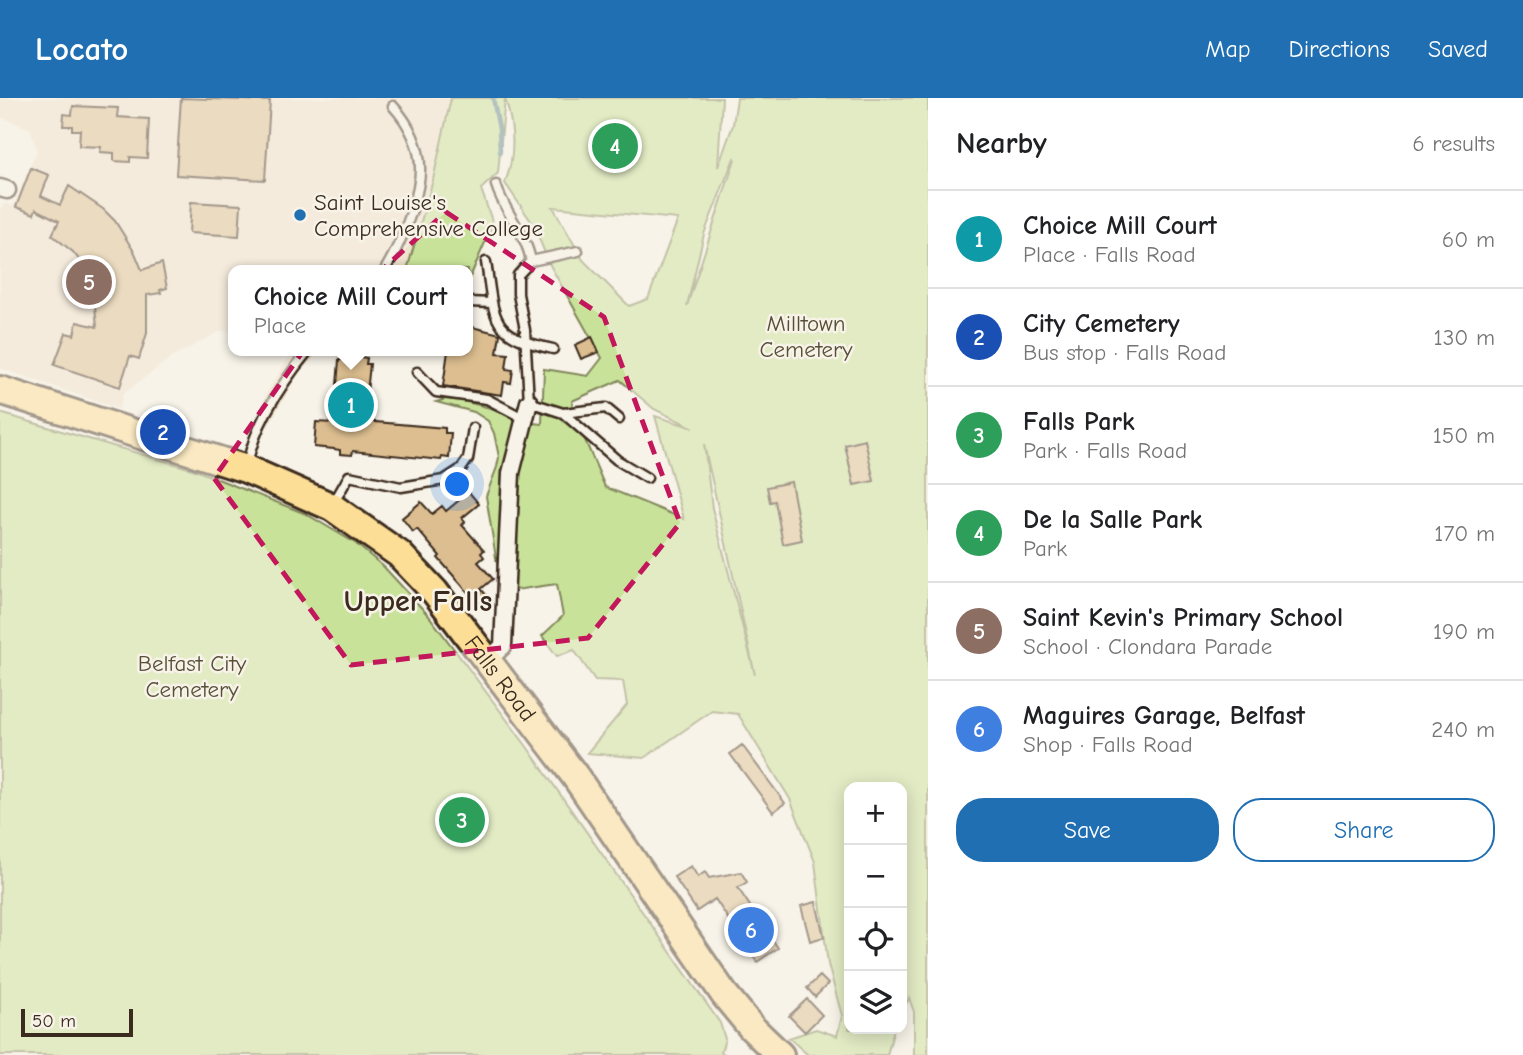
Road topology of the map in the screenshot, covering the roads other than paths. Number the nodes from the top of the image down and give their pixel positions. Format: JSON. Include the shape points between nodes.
{"nodes":[{"id":1,"x":393,"y":106,"type":"dead end"},
{"id":2,"x":496,"y":185,"type":"dead end"},
{"id":3,"x":578,"y":251,"type":"dead end"},
{"id":4,"x":486,"y":261,"type":"dead end"},
{"id":5,"x":531,"y":261,"type":"junction"},
{"id":6,"x":388,"y":265,"type":"edge"},
{"id":7,"x":473,"y":302,"type":"edge"},
{"id":8,"x":492,"y":303,"type":"junction"},
{"id":9,"x":526,"y":343,"type":"junction"},
{"id":10,"x":554,"y":349,"type":"dead end"},
{"id":11,"x":303,"y":356,"type":"edge"},
{"id":12,"x":417,"y":372,"type":"dead end"},
{"id":13,"x":0,"y":390,"type":"edge"},
{"id":14,"x":529,"y":402,"type":"junction"},
{"id":15,"x":562,"y":413,"type":"junction"},
{"id":16,"x":525,"y":419,"type":"junction"},
{"id":17,"x":619,"y":419,"type":"dead end"},
{"id":18,"x":473,"y":428,"type":"dead end"},
{"id":19,"x":246,"y":469,"type":"junction"},
{"id":20,"x":647,"y":478,"type":"dead end"},
{"id":21,"x":332,"y":507,"type":"junction"},
{"id":22,"x":488,"y":660,"type":"junction"},
{"id":23,"x":780,"y":1055,"type":"edge"}],
"edges":[{"from":1,"to":6,"type":"lane","via":[[405,118],[417,148],[420,172]]},
{"from":2,"to":5,"type":"lane","via":[[528,246]]},
{"from":3,"to":5,"type":"lane"},
{"from":4,"to":8,"type":"lane"},
{"from":5,"to":9,"type":"lane","via":[[518,275]]},
{"from":7,"to":8,"type":"lane"},
{"from":8,"to":9,"type":"lane","via":[[507,333]]},
{"from":9,"to":10,"type":"lane"},
{"from":9,"to":14,"type":"lane"},
{"from":11,"to":19,"type":"lane","via":[[260,429]]},
{"from":12,"to":16,"type":"lane","via":[[436,392],[487,399]]},
{"from":13,"to":19,"type":"main road","name":"Falls Road"},
{"from":14,"to":15,"type":"lane"},
{"from":14,"to":16,"type":"street"},
{"from":15,"to":17,"type":"lane","via":[[606,408]]},
{"from":15,"to":20,"type":"lane","via":[[617,460]]},
{"from":16,"to":22,"type":"street","via":[[511,473],[503,646]]},
{"from":18,"to":21,"type":"lane","via":[[468,459],[444,481],[401,488],[349,476]]},
{"from":19,"to":21,"type":"main road","name":"Falls Road"},
{"from":21,"to":22,"type":"main road","name":"Falls Road","via":[[413,567]]},
{"from":22,"to":23,"type":"main road","name":"Falls Road","via":[[575,776],[724,994]]}]}
